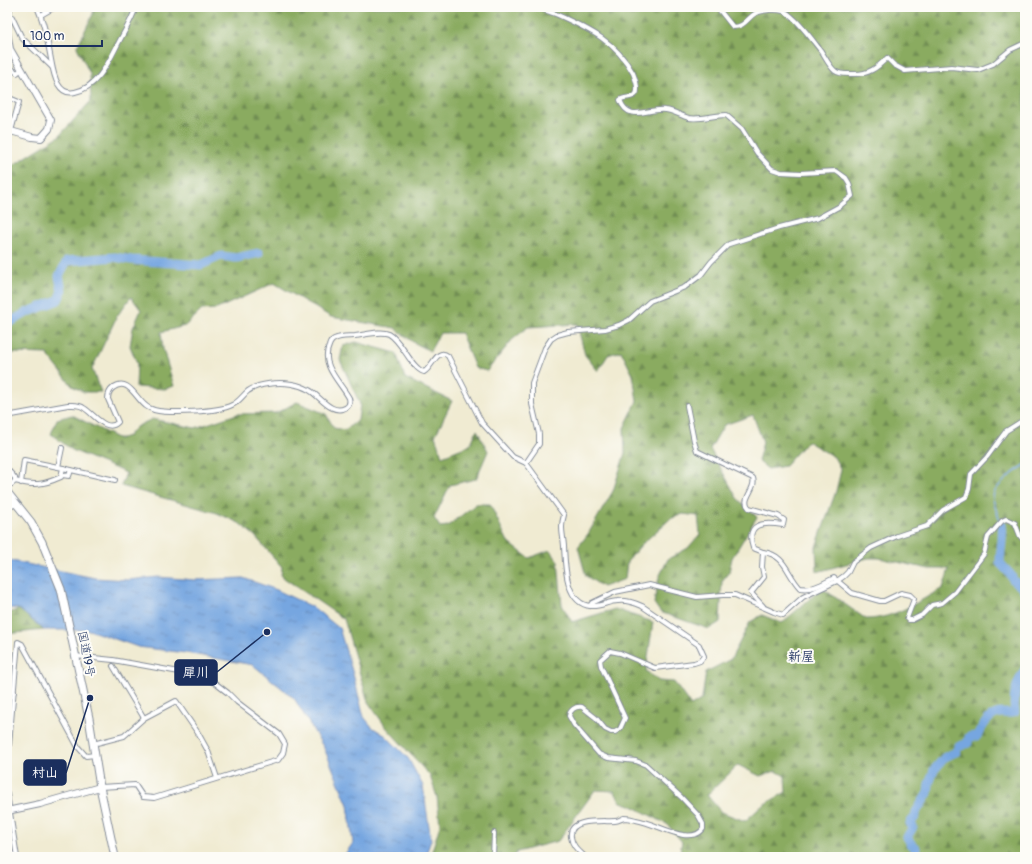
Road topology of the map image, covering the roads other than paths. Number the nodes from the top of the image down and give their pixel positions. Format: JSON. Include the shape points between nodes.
{"nodes":[{"id":1,"x":9,"y":7,"type":"edge"},
{"id":2,"x":37,"y":7,"type":"edge"},
{"id":3,"x":55,"y":7,"type":"edge"},
{"id":4,"x":136,"y":7,"type":"edge"},
{"id":5,"x":537,"y":7,"type":"edge"},
{"id":6,"x":717,"y":7,"type":"edge"},
{"id":7,"x":41,"y":15,"type":"junction"},
{"id":8,"x":9,"y":16,"type":"junction"},
{"id":9,"x":7,"y":32,"type":"edge"},
{"id":10,"x":1025,"y":43,"type":"edge"},
{"id":11,"x":7,"y":65,"type":"edge"},
{"id":12,"x":53,"y":67,"type":"junction"},
{"id":13,"x":22,"y":69,"type":"junction"},
{"id":14,"x":7,"y":97,"type":"edge"},
{"id":15,"x":9,"y":130,"type":"edge"},
{"id":16,"x":687,"y":406,"type":"dead end"},
{"id":17,"x":7,"y":414,"type":"edge"},
{"id":18,"x":1025,"y":419,"type":"edge"},
{"id":19,"x":62,"y":448,"type":"dead end"},
{"id":20,"x":526,"y":463,"type":"junction"},
{"id":21,"x":60,"y":467,"type":"junction"},
{"id":22,"x":7,"y":469,"type":"edge"},
{"id":23,"x":71,"y":470,"type":"junction"},
{"id":24,"x":62,"y":475,"type":"junction"},
{"id":25,"x":115,"y":480,"type":"dead end"},
{"id":26,"x":15,"y":481,"type":"junction"},
{"id":27,"x":21,"y":483,"type":"junction"},
{"id":28,"x":7,"y":485,"type":"edge"},
{"id":29,"x":7,"y":492,"type":"edge"},
{"id":30,"x":17,"y":504,"type":"junction"},
{"id":31,"x":7,"y":508,"type":"edge"},
{"id":32,"x":1025,"y":542,"type":"edge"},
{"id":33,"x":763,"y":552,"type":"junction"},
{"id":34,"x":837,"y":581,"type":"junction"},
{"id":35,"x":590,"y":606,"type":"junction"},
{"id":36,"x":764,"y":608,"type":"junction"},
{"id":37,"x":75,"y":653,"type":"junction"},
{"id":38,"x":113,"y":666,"type":"dead end"},
{"id":39,"x":7,"y":691,"type":"edge"},
{"id":40,"x":14,"y":692,"type":"junction"},
{"id":41,"x":144,"y":718,"type":"junction"},
{"id":42,"x":93,"y":744,"type":"junction"},
{"id":43,"x":95,"y":755,"type":"junction"},
{"id":44,"x":7,"y":768,"type":"edge"},
{"id":45,"x":217,"y":778,"type":"junction"},
{"id":46,"x":100,"y":787,"type":"junction"},
{"id":47,"x":7,"y":794,"type":"edge"},
{"id":48,"x":8,"y":811,"type":"edge"},
{"id":49,"x":494,"y":833,"type":"dead end"},
{"id":50,"x":7,"y":855,"type":"edge"},
{"id":51,"x":12,"y":857,"type":"edge"},
{"id":52,"x":17,"y":857,"type":"edge"},
{"id":53,"x":115,"y":857,"type":"edge"},
{"id":54,"x":492,"y":857,"type":"edge"},
{"id":55,"x":585,"y":857,"type":"edge"}],
"edges":[{"from":1,"to":8,"type":"street"},
{"from":2,"to":7,"type":"street"},
{"from":3,"to":7,"type":"street"},
{"from":4,"to":12,"type":"street","via":[[108,63],[91,84],[79,91],[63,91],[58,85]]},
{"from":5,"to":20,"type":"street","via":[[602,37],[626,60],[638,90],[634,96],[620,100],[628,112],[665,110],[690,118],[726,115],[742,129],[757,153],[772,169],[801,173],[836,171],[846,178],[852,196],[818,218],[729,244],[701,275],[685,287],[650,301],[629,320],[619,325],[605,329],[568,332],[551,339],[532,383],[532,404],[539,444]]},
{"from":6,"to":10,"type":"street","via":[[733,26],[737,27],[762,11],[784,11],[805,31],[835,71],[844,75],[868,73],[887,58],[894,66],[905,71],[951,67],[978,70],[993,64],[1010,50]]},
{"from":7,"to":12,"type":"street"},
{"from":8,"to":9,"type":"street"},
{"from":8,"to":12,"type":"street","via":[[12,17],[22,38]]},
{"from":9,"to":13,"type":"street","via":[[10,49]]},
{"from":11,"to":13,"type":"street","via":[[17,73]]},
{"from":13,"to":15,"type":"street","via":[[51,120],[50,125],[41,138]]},
{"from":14,"to":15,"type":"street","via":[[19,102]]},
{"from":16,"to":33,"type":"street","via":[[697,451],[753,478],[754,486],[746,500],[747,506],[784,520],[783,525],[763,523],[752,530],[750,540],[753,548]]},
{"from":17,"to":20,"type":"street","via":[[77,404],[104,424],[114,426],[118,422],[108,396],[112,389],[120,385],[127,386],[133,391],[145,406],[164,412],[199,411],[230,406],[252,389],[272,384],[300,386],[310,390],[330,407],[343,409],[347,408],[350,402],[327,361],[330,343],[338,338],[384,333],[393,337],[424,372],[439,355],[448,356],[482,423],[513,457]]},
{"from":18,"to":34,"type":"street","via":[[1006,431],[987,458],[971,474],[966,497],[943,510],[927,526],[872,548],[853,562],[848,572]]},
{"from":19,"to":21,"type":"street"},
{"from":20,"to":35,"type":"street","via":[[564,515],[561,525],[568,582],[576,597]]},
{"from":21,"to":23,"type":"street"},
{"from":21,"to":24,"type":"street"},
{"from":21,"to":27,"type":"street","via":[[24,460]]},
{"from":22,"to":26,"type":"street"},
{"from":23,"to":24,"type":"street","via":[[69,476]]},
{"from":23,"to":25,"type":"street"},
{"from":24,"to":27,"type":"street","via":[[50,482],[36,485]]},
{"from":26,"to":27,"type":"street"},
{"from":26,"to":28,"type":"street"},
{"from":29,"to":30,"type":"highway","name":"国道19号"},
{"from":30,"to":31,"type":"street"},
{"from":30,"to":37,"type":"highway","name":"国道19号","via":[[31,522],[52,562],[62,589]]},
{"from":32,"to":34,"type":"street","via":[[1015,523],[1002,521],[988,537],[984,554],[955,592],[942,604],[932,605],[912,620],[907,618],[914,599],[910,595],[901,593],[884,601],[852,593]]},
{"from":33,"to":34,"type":"street","via":[[772,553],[782,560],[800,588],[814,588],[834,578]]},
{"from":33,"to":36,"type":"street","via":[[764,577],[751,593]]},
{"from":34,"to":36,"type":"street","via":[[804,597],[783,614]]},
{"from":35,"to":36,"type":"street","via":[[615,592],[650,585],[696,597],[735,595]]},
{"from":35,"to":55,"type":"street","via":[[619,600],[634,602],[699,645],[704,656],[700,661],[655,668],[610,651],[600,660],[625,718],[620,729],[615,732],[605,729],[582,707],[574,708],[569,716],[599,754],[646,765],[698,815],[703,829],[698,834],[683,835],[623,818],[580,824],[571,836],[573,844]]},
{"from":37,"to":42,"type":"highway","name":"国道19号"},
{"from":37,"to":45,"type":"street","via":[[196,675],[215,683],[279,734],[285,744],[278,760]]},
{"from":38,"to":41,"type":"street"},
{"from":39,"to":40,"type":"street"},
{"from":40,"to":43,"type":"street","via":[[18,642],[22,644],[78,747],[86,756]]},
{"from":40,"to":44,"type":"street"},
{"from":41,"to":42,"type":"street","via":[[124,736]]},
{"from":41,"to":45,"type":"street","via":[[176,701],[208,751]]},
{"from":42,"to":43,"type":"highway","name":"国道19号"},
{"from":43,"to":46,"type":"highway","name":"国道19号"},
{"from":45,"to":46,"type":"street","via":[[154,798],[143,796],[135,785]]},
{"from":46,"to":48,"type":"street"},
{"from":46,"to":53,"type":"highway","name":"国道19号"},
{"from":47,"to":48,"type":"street"},
{"from":48,"to":52,"type":"street"},
{"from":49,"to":54,"type":"street"},
{"from":50,"to":51,"type":"street"}]}
